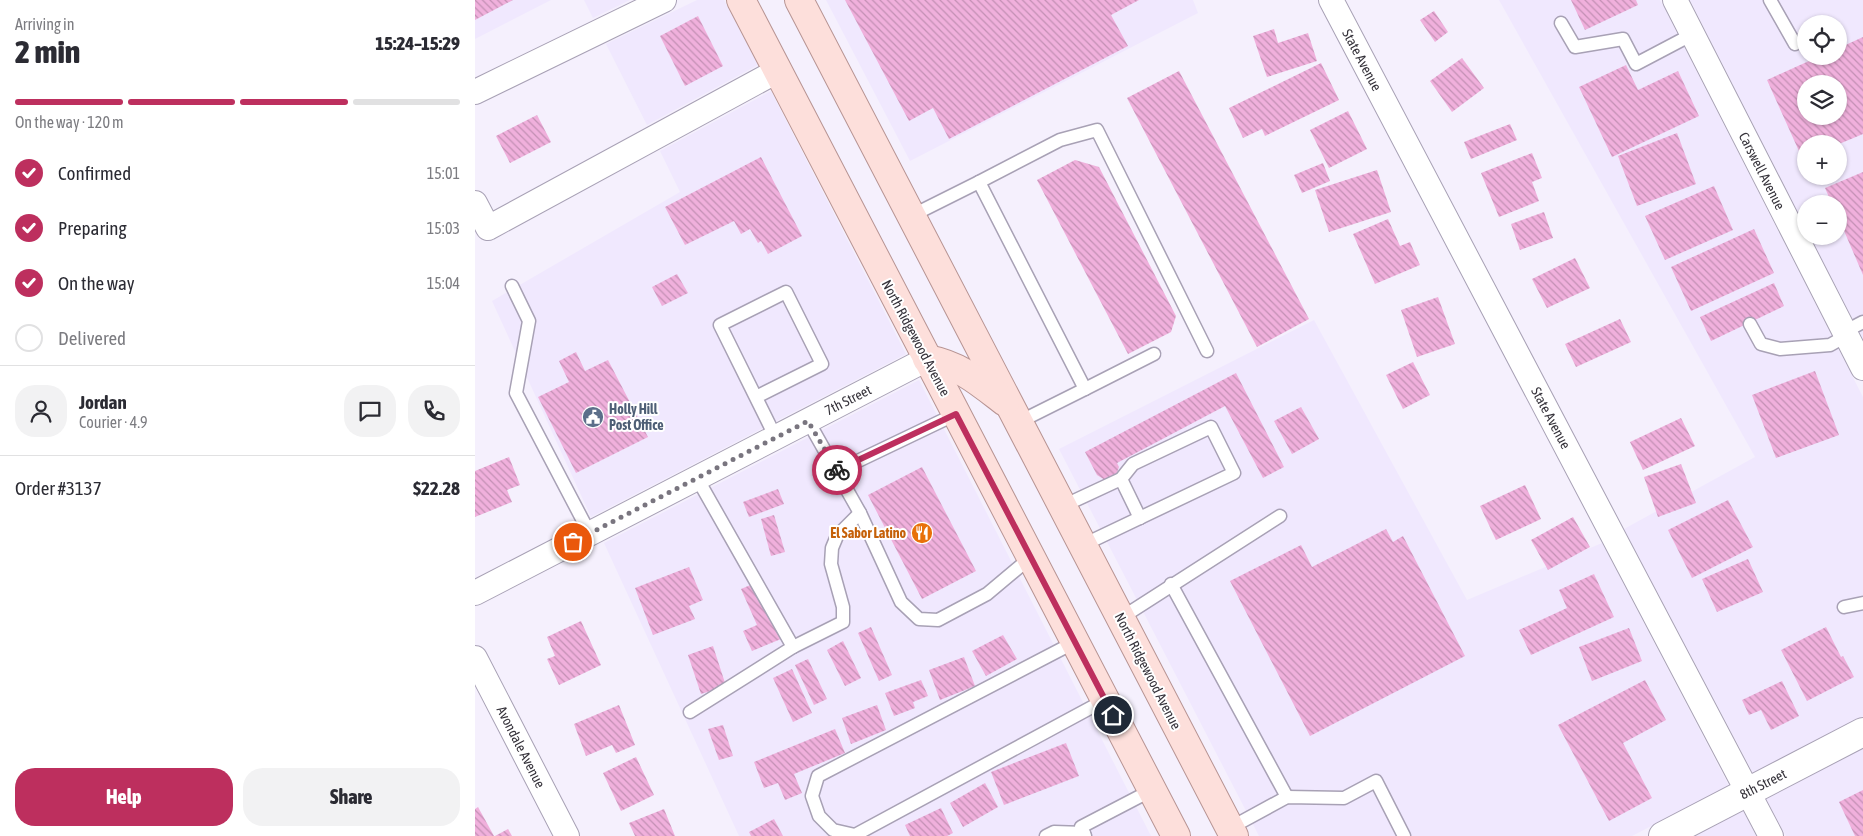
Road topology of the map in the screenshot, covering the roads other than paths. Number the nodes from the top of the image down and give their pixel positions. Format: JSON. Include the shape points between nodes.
{"nodes":[{"id":1,"x":663,"y":0,"type":"edge"},
{"id":2,"x":741,"y":0,"type":"edge"},
{"id":3,"x":799,"y":0,"type":"edge"},
{"id":4,"x":1331,"y":0,"type":"edge"},
{"id":5,"x":1675,"y":0,"type":"edge"},
{"id":6,"x":1770,"y":0,"type":"edge"},
{"id":7,"x":1561,"y":22,"type":"dead end"},
{"id":8,"x":1693,"y":34,"type":"junction"},
{"id":9,"x":1795,"y":44,"type":"dead end"},
{"id":10,"x":777,"y":71,"type":"junction"},
{"id":11,"x":475,"y":92,"type":"edge"},
{"id":12,"x":979,"y":182,"type":"junction"},
{"id":13,"x":475,"y":203,"type":"edge"},
{"id":14,"x":911,"y":216,"type":"junction"},
{"id":15,"x":512,"y":286,"type":"dead end"},
{"id":16,"x":1750,"y":324,"type":"dead end"},
{"id":17,"x":1851,"y":330,"type":"edge"},
{"id":18,"x":1207,"y":350,"type":"dead end"},
{"id":19,"x":1154,"y":354,"type":"dead end"},
{"id":20,"x":927,"y":360,"type":"junction"},
{"id":21,"x":1863,"y":368,"type":"edge"},
{"id":22,"x":1085,"y":389,"type":"junction"},
{"id":23,"x":756,"y":397,"type":"junction"},
{"id":24,"x":956,"y":414,"type":"junction"},
{"id":25,"x":1014,"y":414,"type":"junction"},
{"id":26,"x":808,"y":421,"type":"junction"},
{"id":27,"x":776,"y":438,"type":"junction"},
{"id":28,"x":837,"y":471,"type":"junction"},
{"id":29,"x":697,"y":478,"type":"junction"},
{"id":30,"x":1121,"y":479,"type":"junction"},
{"id":31,"x":1063,"y":506,"type":"junction"},
{"id":32,"x":860,"y":513,"type":"junction"},
{"id":33,"x":1280,"y":516,"type":"dead end"},
{"id":34,"x":1140,"y":518,"type":"junction"},
{"id":35,"x":590,"y":534,"type":"junction"},
{"id":36,"x":1083,"y":545,"type":"junction"},
{"id":37,"x":1030,"y":558,"type":"junction"},
{"id":38,"x":1171,"y":584,"type":"junction"},
{"id":39,"x":475,"y":593,"type":"edge"},
{"id":40,"x":1863,"y":604,"type":"edge"},
{"id":41,"x":1844,"y":607,"type":"dead end"},
{"id":42,"x":1121,"y":618,"type":"junction"},
{"id":43,"x":1075,"y":642,"type":"junction"},
{"id":44,"x":793,"y":647,"type":"junction"},
{"id":45,"x":475,"y":658,"type":"edge"},
{"id":46,"x":1105,"y":700,"type":"junction"},
{"id":47,"x":690,"y":712,"type":"dead end"},
{"id":48,"x":1863,"y":732,"type":"edge"},
{"id":49,"x":1152,"y":790,"type":"junction"},
{"id":50,"x":1748,"y":792,"type":"junction"},
{"id":51,"x":1287,"y":797,"type":"junction"},
{"id":52,"x":1232,"y":832,"type":"edge"},
{"id":53,"x":1085,"y":834,"type":"edge"},
{"id":54,"x":567,"y":836,"type":"edge"},
{"id":55,"x":1046,"y":836,"type":"edge"},
{"id":56,"x":1176,"y":836,"type":"edge"},
{"id":57,"x":1404,"y":836,"type":"edge"},
{"id":58,"x":1663,"y":836,"type":"edge"},
{"id":59,"x":1771,"y":836,"type":"edge"}],
"edges":[{"from":1,"to":11,"type":"street"},
{"from":2,"to":10,"type":"main road","name":"North Ridgewood Avenue"},
{"from":3,"to":14,"type":"main road","name":"North Ridgewood Avenue"},
{"from":4,"to":50,"type":"street","name":"State Avenue"},
{"from":5,"to":8,"type":"street","name":"Carswell Avenue"},
{"from":6,"to":9,"type":"lane"},
{"from":7,"to":8,"type":"lane","via":[[1575,47],[1623,39],[1636,64]]},
{"from":8,"to":17,"type":"street","name":"Carswell Avenue"},
{"from":10,"to":13,"type":"street","via":[[488,228]]},
{"from":10,"to":20,"type":"main road","name":"North Ridgewood Avenue"},
{"from":12,"to":14,"type":"lane"},
{"from":12,"to":18,"type":"lane","via":[[1060,140],[1097,130]]},
{"from":12,"to":22,"type":"lane"},
{"from":14,"to":25,"type":"main road","name":"North Ridgewood Avenue"},
{"from":15,"to":35,"type":"lane","via":[[529,321],[516,393]]},
{"from":16,"to":17,"type":"lane","via":[[1761,344],[1780,350],[1830,345]]},
{"from":17,"to":21,"type":"street","name":"Carswell Avenue"},
{"from":19,"to":22,"type":"lane"},
{"from":20,"to":24,"type":"main road","name":"North Ridgewood Avenue"},
{"from":20,"to":25,"type":"main road","via":[[944,362],[964,372]]},
{"from":20,"to":26,"type":"street","name":"7th Street"},
{"from":22,"to":25,"type":"lane"},
{"from":23,"to":23,"type":"lane","via":[[720,325],[786,292],[822,364]]},
{"from":23,"to":27,"type":"lane"},
{"from":24,"to":28,"type":"lane"},
{"from":24,"to":37,"type":"main road","name":"North Ridgewood Avenue"},
{"from":25,"to":31,"type":"main road","name":"North Ridgewood Avenue"},
{"from":26,"to":27,"type":"street","name":"7th Street"},
{"from":26,"to":28,"type":"lane"},
{"from":27,"to":29,"type":"street","name":"7th Street"},
{"from":28,"to":32,"type":"lane"},
{"from":29,"to":35,"type":"street","name":"7th Street"},
{"from":29,"to":44,"type":"lane"},
{"from":30,"to":31,"type":"lane"},
{"from":30,"to":34,"type":"lane"},
{"from":30,"to":34,"type":"lane","via":[[1133,464],[1211,427],[1234,473]]},
{"from":31,"to":36,"type":"main road","name":"North Ridgewood Avenue"},
{"from":32,"to":37,"type":"lane","via":[[901,602],[919,619],[938,620],[987,594]]},
{"from":32,"to":44,"type":"lane","via":[[837,536],[833,548],[831,564],[843,607],[843,622]]},
{"from":33,"to":38,"type":"lane"},
{"from":34,"to":36,"type":"lane"},
{"from":35,"to":39,"type":"street","name":"7th Street"},
{"from":36,"to":42,"type":"main road","name":"North Ridgewood Avenue"},
{"from":37,"to":43,"type":"main road","name":"North Ridgewood Avenue"},
{"from":38,"to":42,"type":"lane"},
{"from":38,"to":51,"type":"lane"},
{"from":40,"to":41,"type":"lane"},
{"from":42,"to":52,"type":"main road","name":"North Ridgewood Avenue"},
{"from":43,"to":46,"type":"main road","name":"North Ridgewood Avenue"},
{"from":43,"to":46,"type":"lane","via":[[818,776],[812,796],[819,816],[833,830],[855,835]]},
{"from":44,"to":47,"type":"lane"},
{"from":45,"to":54,"type":"street","name":"Avondale Avenue"},
{"from":46,"to":49,"type":"main road","name":"North Ridgewood Avenue"},
{"from":48,"to":50,"type":"street","name":"8th Street"},
{"from":49,"to":53,"type":"lane","via":[[1081,827]]},
{"from":49,"to":56,"type":"main road","name":"North Ridgewood Avenue"},
{"from":50,"to":58,"type":"street","name":"8th Street"},
{"from":50,"to":59,"type":"street","name":"State Avenue"},
{"from":51,"to":52,"type":"lane"},
{"from":51,"to":57,"type":"lane","via":[[1344,798],[1376,782]]},
{"from":53,"to":55,"type":"lane","via":[[1053,832]]}]}
